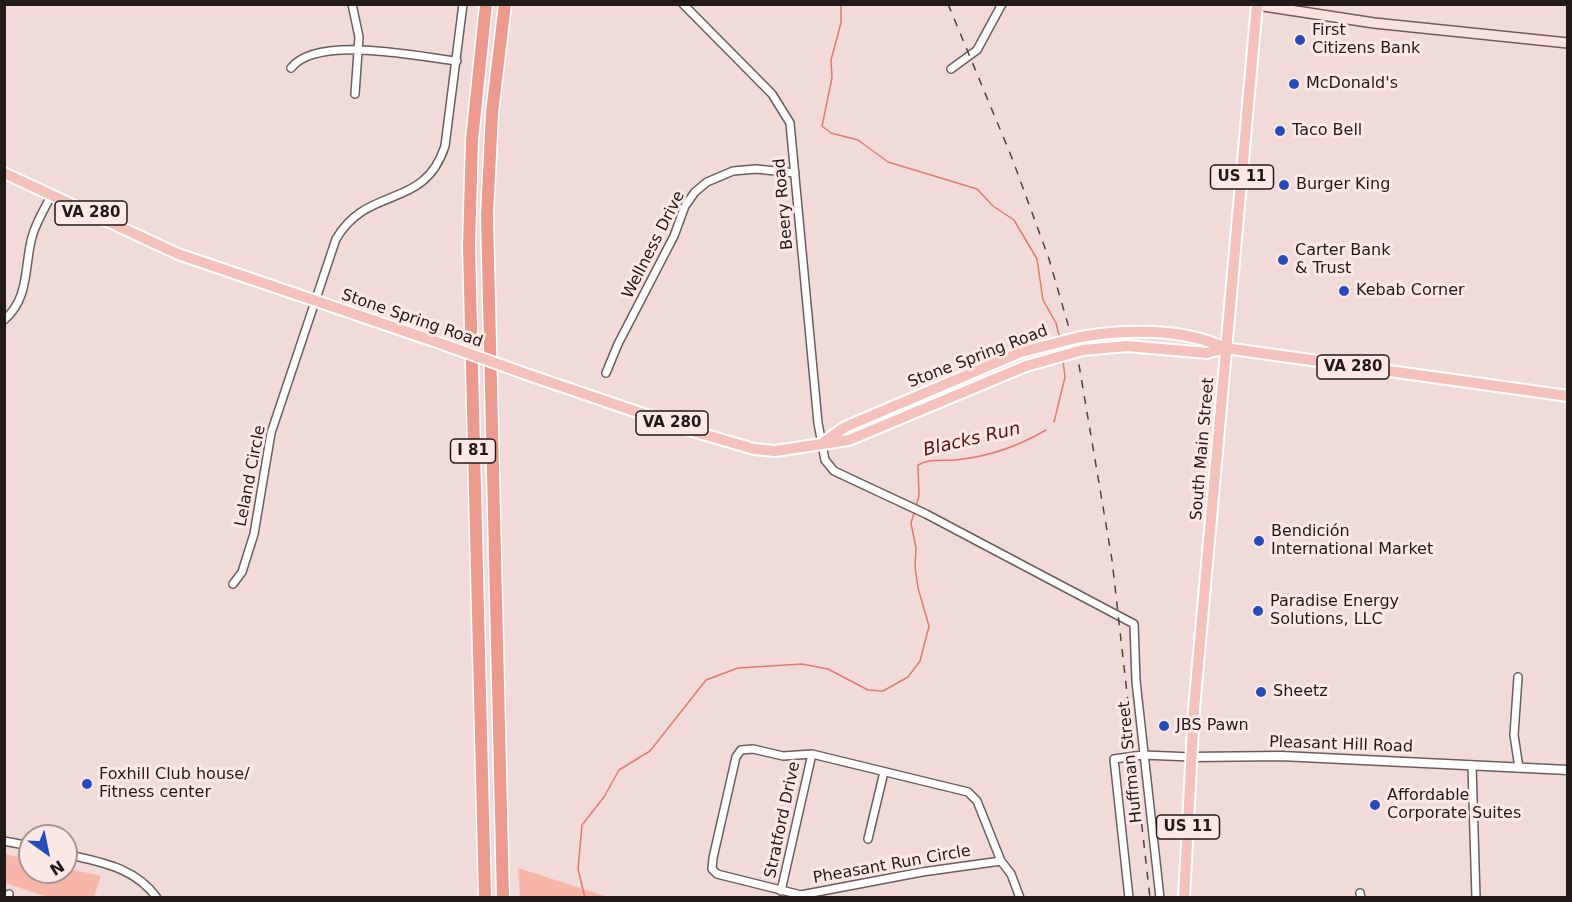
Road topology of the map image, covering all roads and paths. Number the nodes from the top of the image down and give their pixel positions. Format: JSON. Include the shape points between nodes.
{"nodes":[{"id":1,"x":352,"y":4,"type":"edge"},
{"id":2,"x":463,"y":4,"type":"edge"},
{"id":3,"x":486,"y":4,"type":"edge"},
{"id":4,"x":505,"y":4,"type":"edge"},
{"id":5,"x":683,"y":4,"type":"edge"},
{"id":6,"x":1002,"y":4,"type":"edge"},
{"id":7,"x":1257,"y":5,"type":"edge"},
{"id":8,"x":1568,"y":43,"type":"edge"},
{"id":9,"x":359,"y":50,"type":"junction"},
{"id":10,"x":457,"y":61,"type":"junction"},
{"id":11,"x":291,"y":68,"type":"dead end"},
{"id":12,"x":951,"y":69,"type":"dead end"},
{"id":13,"x":355,"y":94,"type":"dead end"},
{"id":14,"x":4,"y":173,"type":"edge"},
{"id":15,"x":795,"y":174,"type":"junction"},
{"id":16,"x":52,"y":194,"type":"junction"},
{"id":17,"x":315,"y":302,"type":"junction"},
{"id":18,"x":4,"y":320,"type":"edge"},
{"id":19,"x":1225,"y":348,"type":"junction"},
{"id":20,"x":606,"y":373,"type":"dead end"},
{"id":21,"x":1568,"y":396,"type":"edge"},
{"id":22,"x":822,"y":444,"type":"junction"},
{"id":23,"x":233,"y":584,"type":"dead end"},
{"id":24,"x":1518,"y":677,"type":"dead end"},
{"id":25,"x":812,"y":754,"type":"junction"},
{"id":26,"x":1143,"y":755,"type":"junction"},
{"id":27,"x":1192,"y":757,"type":"junction"},
{"id":28,"x":1472,"y":765,"type":"junction"},
{"id":29,"x":1519,"y":768,"type":"junction"},
{"id":30,"x":1568,"y":770,"type":"edge"},
{"id":31,"x":884,"y":772,"type":"junction"},
{"id":32,"x":868,"y":839,"type":"dead end"},
{"id":33,"x":78,"y":857,"type":"edge"},
{"id":34,"x":1001,"y":861,"type":"junction"},
{"id":35,"x":781,"y":891,"type":"junction"},
{"id":36,"x":157,"y":897,"type":"edge"},
{"id":37,"x":485,"y":897,"type":"edge"},
{"id":38,"x":503,"y":897,"type":"edge"},
{"id":39,"x":1020,"y":897,"type":"edge"},
{"id":40,"x":1130,"y":897,"type":"edge"},
{"id":41,"x":1160,"y":897,"type":"edge"},
{"id":42,"x":1184,"y":897,"type":"edge"},
{"id":43,"x":1476,"y":897,"type":"edge"}],
"edges":[{"from":1,"to":9,"type":"street"},
{"from":2,"to":10,"type":"street","name":"Leland Circle"},
{"from":3,"to":37,"type":"highway","number":"I 81","via":[[472,140],[468,246]]},
{"from":4,"to":38,"type":"highway","number":"I 81","via":[[492,121],[487,215]]},
{"from":5,"to":15,"type":"street","name":"Beery Road","via":[[778,101],[791,127]]},
{"from":6,"to":12,"type":"street","via":[[977,50]]},
{"from":7,"to":8,"type":"main road","via":[[1374,23]]},
{"from":7,"to":19,"type":"main road","name":"South Main Street","number":"US 11"},
{"from":9,"to":10,"type":"street"},
{"from":9,"to":11,"type":"street","via":[[319,52]]},
{"from":9,"to":13,"type":"street"},
{"from":10,"to":17,"type":"street","name":"Leland Circle","via":[[445,146],[438,164],[411,190],[368,206],[349,219],[336,239]]},
{"from":14,"to":16,"type":"main road","name":"Stone Spring Road","number":"VA 280"},
{"from":15,"to":20,"type":"street","name":"Wellness Drive","via":[[756,169],[732,171],[695,192]]},
{"from":15,"to":22,"type":"street","name":"Beery Road"},
{"from":16,"to":17,"type":"main road","name":"Stone Spring Road","number":"VA 280","via":[[178,254]]},
{"from":16,"to":18,"type":"street","via":[[33,235],[24,289]]},
{"from":17,"to":22,"type":"main road","name":"Stone Spring Road","number":"VA 280","bridge":true,"via":[[754,449],[784,451]]},
{"from":17,"to":23,"type":"street","name":"Leland Circle","via":[[272,433],[254,534],[242,572]]},
{"from":19,"to":21,"type":"main road","name":"Stone Spring Road","number":"VA 280"},
{"from":19,"to":22,"type":"main road","name":"Stone Spring Road","number":"VA 280","bridge":true,"via":[[1207,352],[1127,346],[1083,350],[1026,366],[849,440]]},
{"from":19,"to":22,"type":"main road","name":"Stone Spring Road","number":"VA 280","bridge":true,"via":[[1209,340],[1162,334],[1101,333],[1080,337],[1021,352],[845,427]]},
{"from":19,"to":27,"type":"main road","name":"South Main Street","number":"US 11"},
{"from":22,"to":26,"type":"street","name":"Huffman Street","via":[[825,460],[834,471],[907,504],[1134,624]]},
{"from":24,"to":29,"type":"street","via":[[1514,735]]},
{"from":25,"to":31,"type":"street","name":"Pheasant Run Circle"},
{"from":25,"to":35,"type":"street","name":"Stratford Drive"},
{"from":25,"to":35,"type":"street","name":"Pheasant Run Circle","via":[[783,756],[753,748],[741,750],[736,757],[712,858],[712,869],[717,874]]},
{"from":26,"to":27,"type":"street","name":"Pleasant Hill Road"},
{"from":26,"to":40,"type":"street","name":"Pleasant Hill Road","via":[[1114,759]]},
{"from":26,"to":41,"type":"street","name":"Huffman Street"},
{"from":27,"to":28,"type":"street","name":"Pleasant Hill Road","via":[[1281,756]]},
{"from":27,"to":42,"type":"main road","name":"South Main Street","number":"US 11"},
{"from":28,"to":29,"type":"street","name":"Pleasant Hill Road"},
{"from":28,"to":43,"type":"street"},
{"from":29,"to":30,"type":"street","name":"Pleasant Hill Road"},
{"from":31,"to":32,"type":"street"},
{"from":31,"to":34,"type":"street","name":"Pheasant Run Circle","via":[[971,794]]},
{"from":33,"to":36,"type":"street","via":[[124,869]]},
{"from":34,"to":35,"type":"street","name":"Pheasant Run Circle","via":[[801,895]]},
{"from":34,"to":39,"type":"street"}]}
